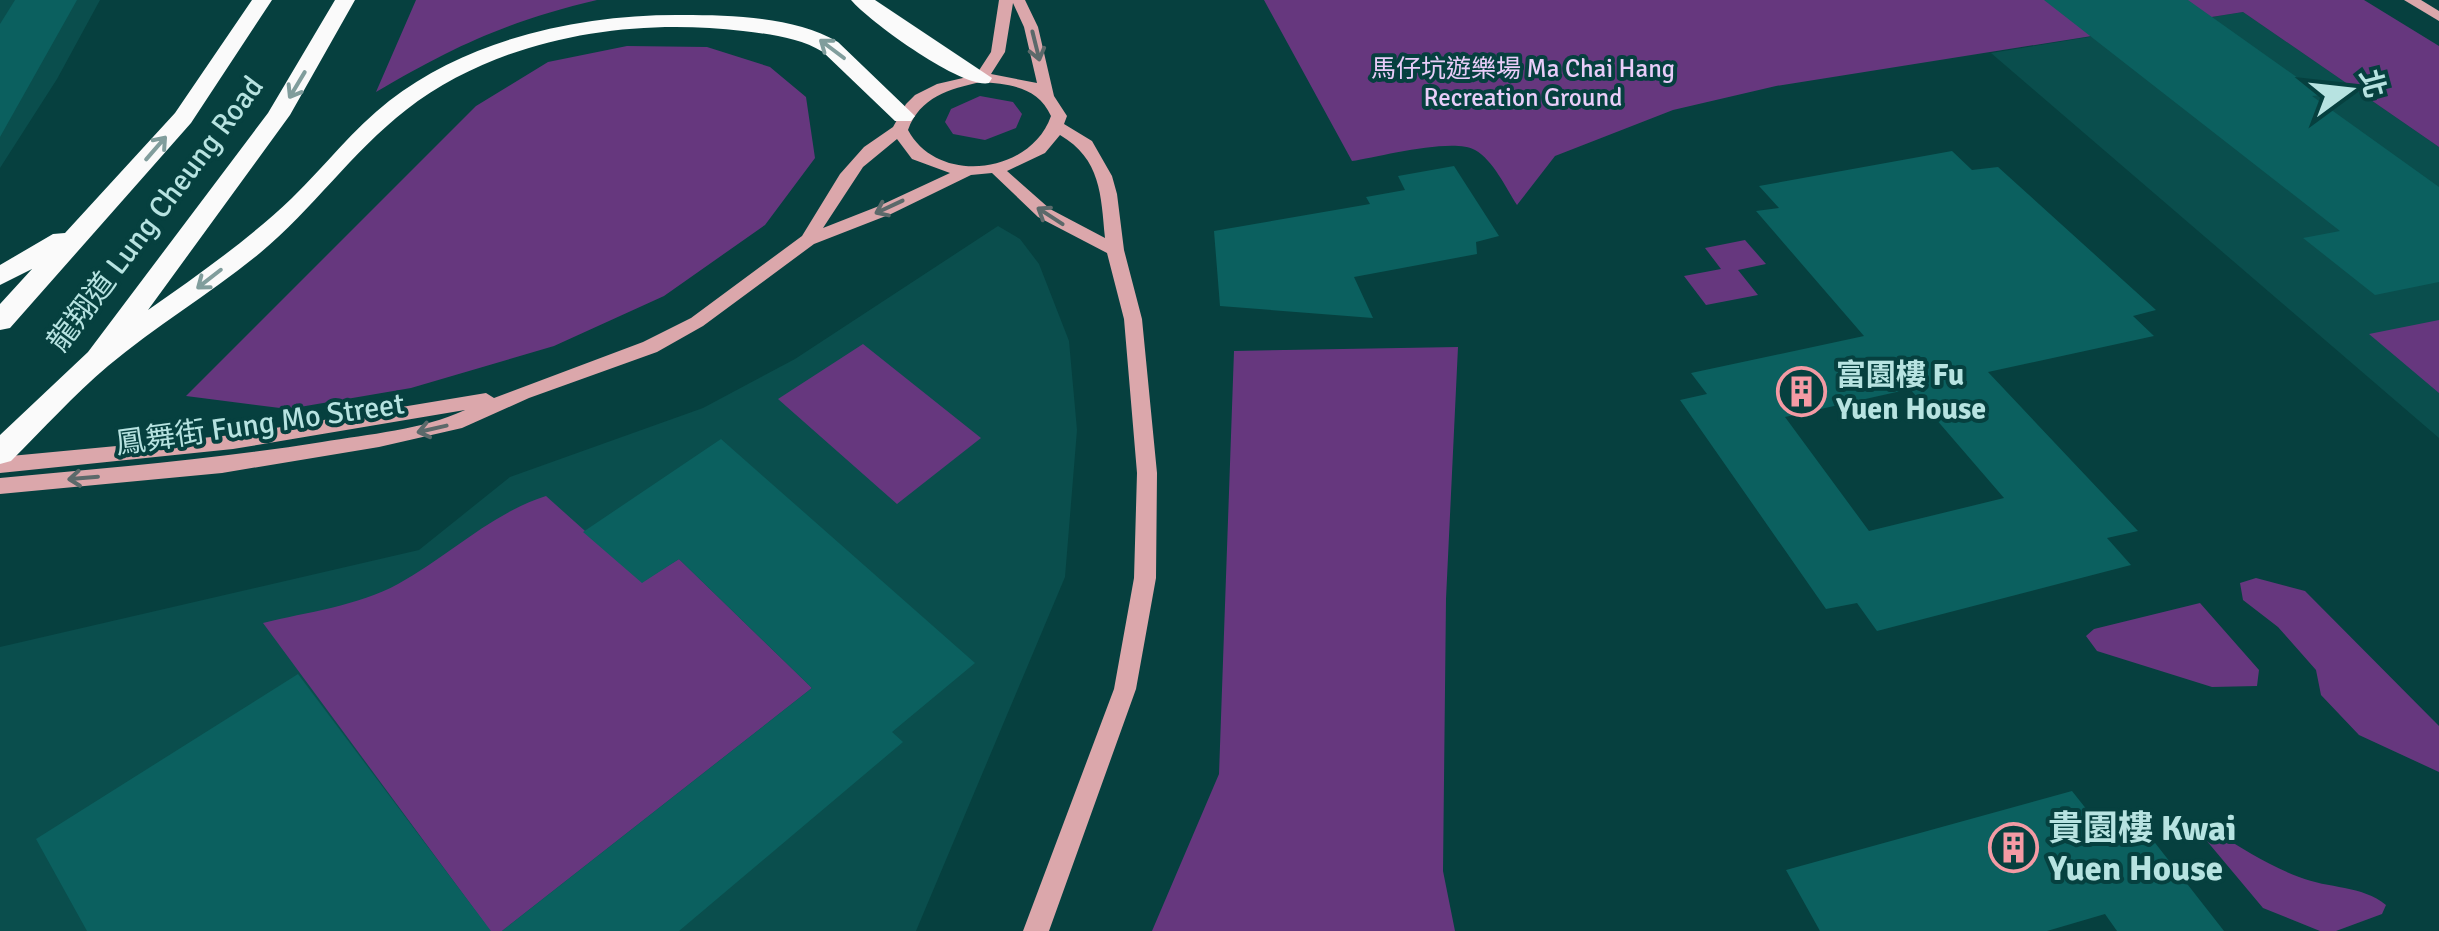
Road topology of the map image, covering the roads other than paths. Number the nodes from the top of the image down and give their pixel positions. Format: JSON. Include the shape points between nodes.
{"nodes":[{"id":1,"x":262,"y":0,"type":"edge"},
{"id":2,"x":345,"y":0,"type":"edge"},
{"id":3,"x":861,"y":0,"type":"edge"},
{"id":4,"x":1006,"y":0,"type":"edge"},
{"id":5,"x":1018,"y":0,"type":"edge"},
{"id":6,"x":2411,"y":0,"type":"edge"},
{"id":7,"x":2439,"y":17,"type":"edge"},
{"id":8,"x":981,"y":78,"type":"junction"},
{"id":9,"x":1047,"y":95,"type":"junction"},
{"id":10,"x":901,"y":123,"type":"junction"},
{"id":11,"x":1057,"y":127,"type":"junction"},
{"id":12,"x":995,"y":168,"type":"junction"},
{"id":13,"x":968,"y":170,"type":"junction"},
{"id":14,"x":92,"y":222,"type":"junction"},
{"id":15,"x":808,"y":240,"type":"junction"},
{"id":16,"x":1115,"y":250,"type":"junction"},
{"id":17,"x":0,"y":276,"type":"edge"},
{"id":18,"x":0,"y":321,"type":"edge"},
{"id":19,"x":98,"y":360,"type":"junction"},
{"id":20,"x":522,"y":393,"type":"junction"},
{"id":21,"x":0,"y":452,"type":"edge"},
{"id":22,"x":0,"y":464,"type":"edge"},
{"id":23,"x":0,"y":486,"type":"edge"},
{"id":24,"x":1036,"y":931,"type":"edge"}],
"edges":[{"from":14,"to":1,"type":"highway","name":"龍翔道 Lung Cheung Road","one_way":true,"via":[[183,118]]},
{"from":2,"to":19,"type":"highway","name":"龍翔道 Lung Cheung Road","one_way":true,"via":[[278,115]]},
{"from":3,"to":8,"type":"highway"},
{"from":4,"to":8,"type":"main road","via":[[998,52]]},
{"from":5,"to":9,"type":"main road","one_way":true},
{"from":6,"to":7,"type":"main road"},
{"from":8,"to":9,"type":"main road","via":[[1019,82]]},
{"from":8,"to":10,"type":"main road","via":[[928,93]]},
{"from":9,"to":11,"type":"main road"},
{"from":10,"to":13,"type":"main road","via":[[914,154]]},
{"from":10,"to":15,"type":"main road","name":"鳳舞街 Fung Mo Street","via":[[845,176]]},
{"from":10,"to":19,"type":"highway","one_way":true,"via":[[824,42],[766,20],[707,9],[654,10],[538,31],[428,83],[370,129],[286,218]]},
{"from":11,"to":12,"type":"main road","via":[[1032,155]]},
{"from":11,"to":16,"type":"main road","via":[[1086,144],[1104,176]]},
{"from":12,"to":13,"type":"main road"},
{"from":16,"to":12,"type":"main road","one_way":true,"via":[[1044,213]]},
{"from":13,"to":15,"type":"main road","name":"鳳舞街 Fung Mo Street","one_way":true},
{"from":14,"to":17,"type":"highway"},
{"from":14,"to":18,"type":"highway","name":"龍翔道 Lung Cheung Road"},
{"from":15,"to":20,"type":"main road","name":"鳳舞街 Fung Mo Street","via":[[697,322],[600,367]]},
{"from":16,"to":24,"type":"main road","via":[[1133,319],[1146,473],[1145,578],[1125,689]]},
{"from":19,"to":21,"type":"highway","name":"龍翔道 Lung Cheung Road"},
{"from":20,"to":22,"type":"main road","name":"鳳舞街 Fung Mo Street","via":[[314,432]]},
{"from":20,"to":23,"type":"main road","name":"鳳舞街 Fung Mo Street","one_way":true,"via":[[455,423],[380,440]]}]}
